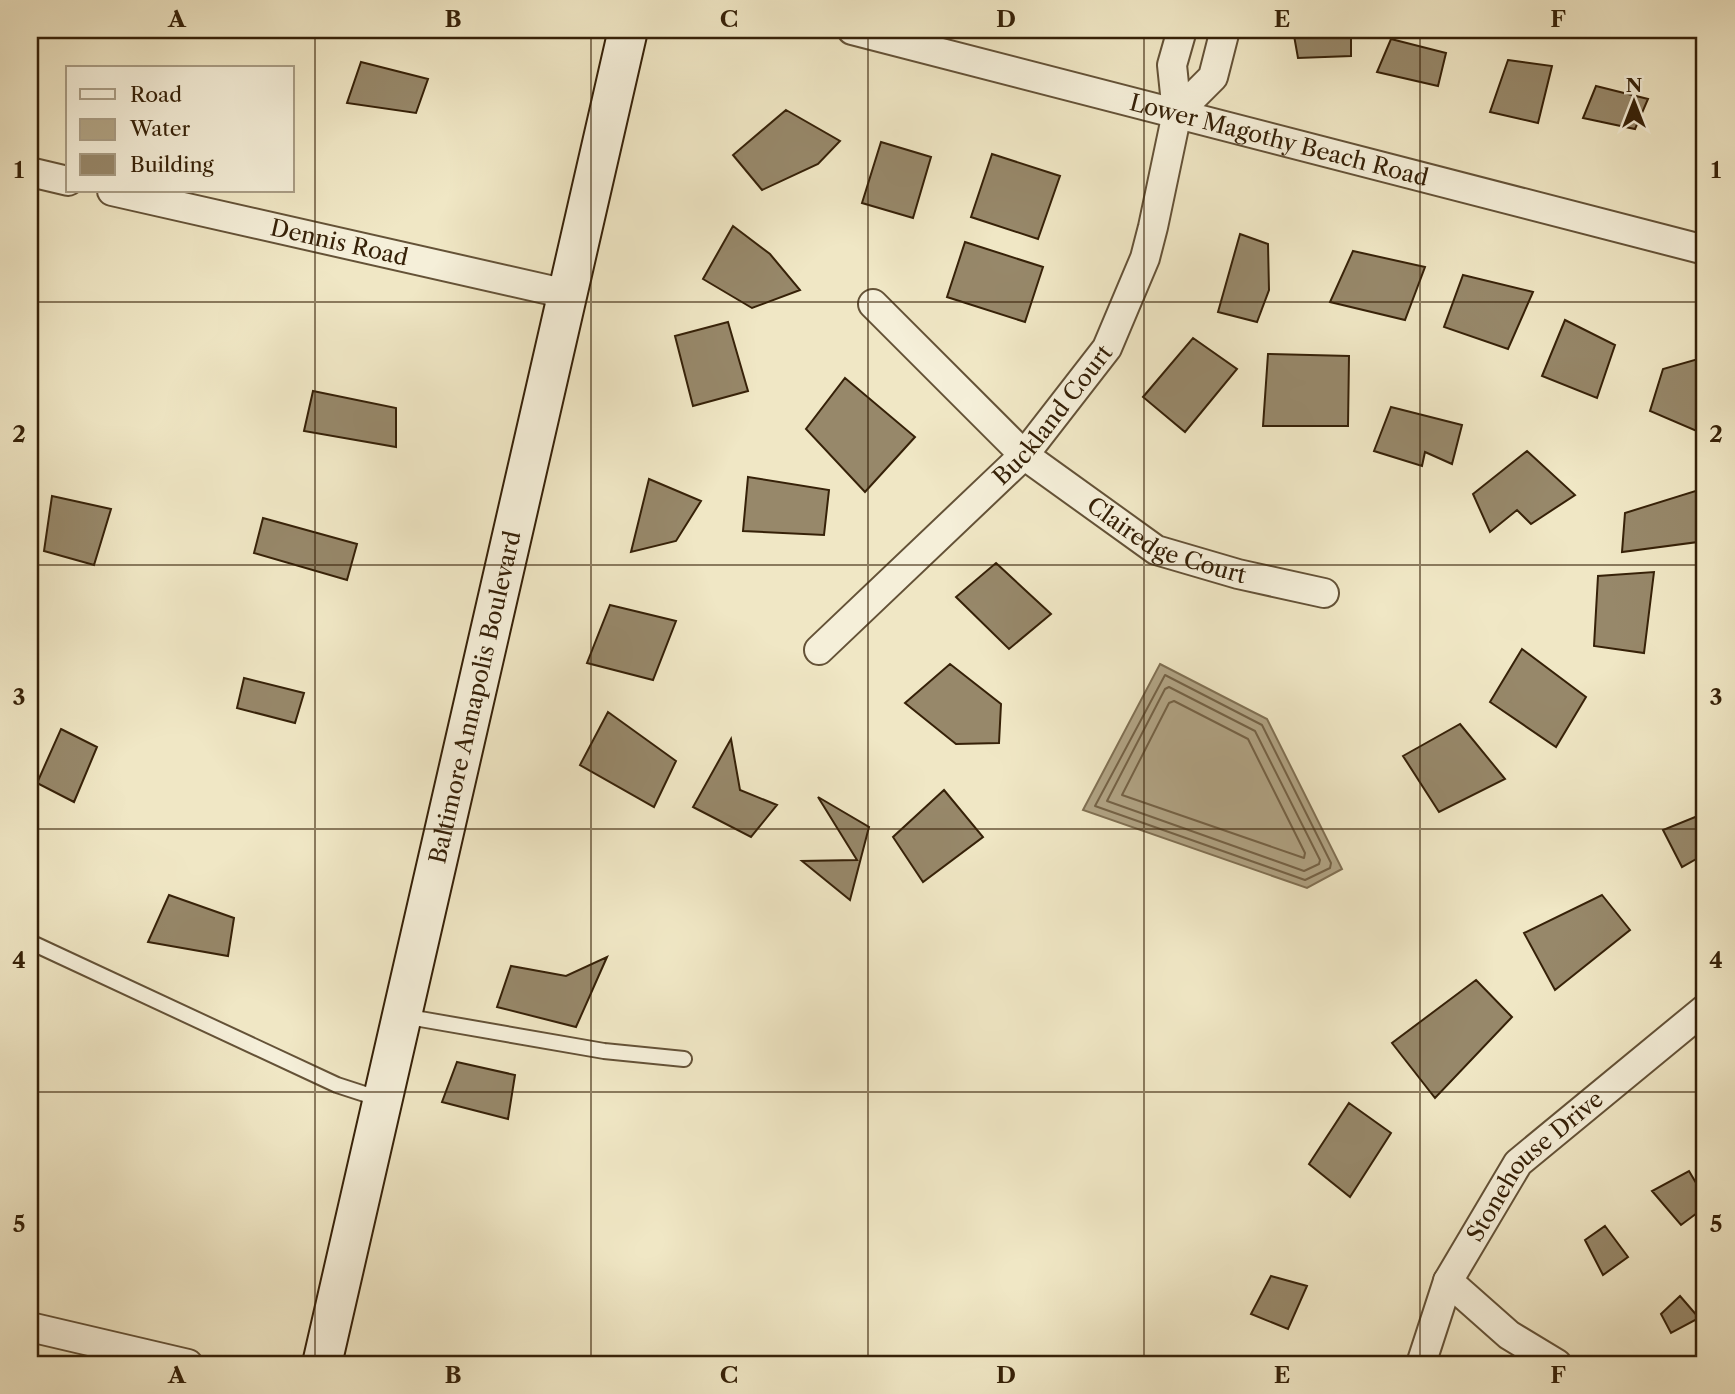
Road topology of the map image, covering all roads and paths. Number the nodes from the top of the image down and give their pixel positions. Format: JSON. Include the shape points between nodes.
{"nodes":[{"id":1,"x":628,"y":30,"type":"edge"},
{"id":2,"x":852,"y":30,"type":"edge"},
{"id":3,"x":1182,"y":30,"type":"edge"},
{"id":4,"x":1225,"y":30,"type":"edge"},
{"id":5,"x":1177,"y":113,"type":"junction"},
{"id":6,"x":30,"y":172,"type":"edge"},
{"id":7,"x":66,"y":181,"type":"edge"},
{"id":8,"x":116,"y":192,"type":"edge"},
{"id":9,"x":1705,"y":250,"type":"edge"},
{"id":10,"x":567,"y":294,"type":"junction"},
{"id":11,"x":873,"y":304,"type":"dead end"},
{"id":12,"x":1024,"y":455,"type":"junction"},
{"id":13,"x":1324,"y":593,"type":"dead end"},
{"id":14,"x":820,"y":650,"type":"dead end"},
{"id":15,"x":30,"y":943,"type":"edge"},
{"id":16,"x":1705,"y":1009,"type":"edge"},
{"id":17,"x":401,"y":1016,"type":"junction"},
{"id":18,"x":684,"y":1059,"type":"dead end"},
{"id":19,"x":382,"y":1100,"type":"junction"},
{"id":20,"x":1448,"y":1281,"type":"junction"},
{"id":21,"x":30,"y":1327,"type":"edge"},
{"id":22,"x":188,"y":1364,"type":"edge"},
{"id":23,"x":322,"y":1364,"type":"edge"},
{"id":24,"x":1421,"y":1364,"type":"edge"},
{"id":25,"x":1557,"y":1364,"type":"edge"}],
"edges":[{"from":1,"to":10,"type":"main road","name":"Baltimore Annapolis Boulevard"},
{"from":2,"to":5,"type":"street","name":"Lower Magothy Beach Road"},
{"from":3,"to":5,"type":"street","via":[[1171,65]]},
{"from":4,"to":5,"type":"street","via":[[1213,77]]},
{"from":5,"to":9,"type":"street","name":"Lower Magothy Beach Road"},
{"from":5,"to":12,"type":"street","name":"Buckland Court","via":[[1145,258],[1107,348]]},
{"from":6,"to":7,"type":"street"},
{"from":8,"to":10,"type":"street","name":"Dennis Road"},
{"from":10,"to":17,"type":"main road","name":"Baltimore Annapolis Boulevard"},
{"from":11,"to":12,"type":"street","name":"Clairedge Court"},
{"from":12,"to":13,"type":"street","name":"Clairedge Court","via":[[1156,550]]},
{"from":12,"to":14,"type":"street","name":"Buckland Court"},
{"from":15,"to":19,"type":"lane","via":[[337,1085]]},
{"from":16,"to":20,"type":"street","name":"Stonehouse Drive","via":[[1518,1163]]},
{"from":17,"to":18,"type":"lane","via":[[604,1051]]},
{"from":17,"to":19,"type":"main road","name":"Baltimore Annapolis Boulevard"},
{"from":19,"to":23,"type":"main road","name":"Baltimore Annapolis Boulevard"},
{"from":20,"to":24,"type":"street","name":"Stonehouse Drive"},
{"from":20,"to":25,"type":"street","via":[[1509,1335]]},
{"from":21,"to":22,"type":"street"}]}
